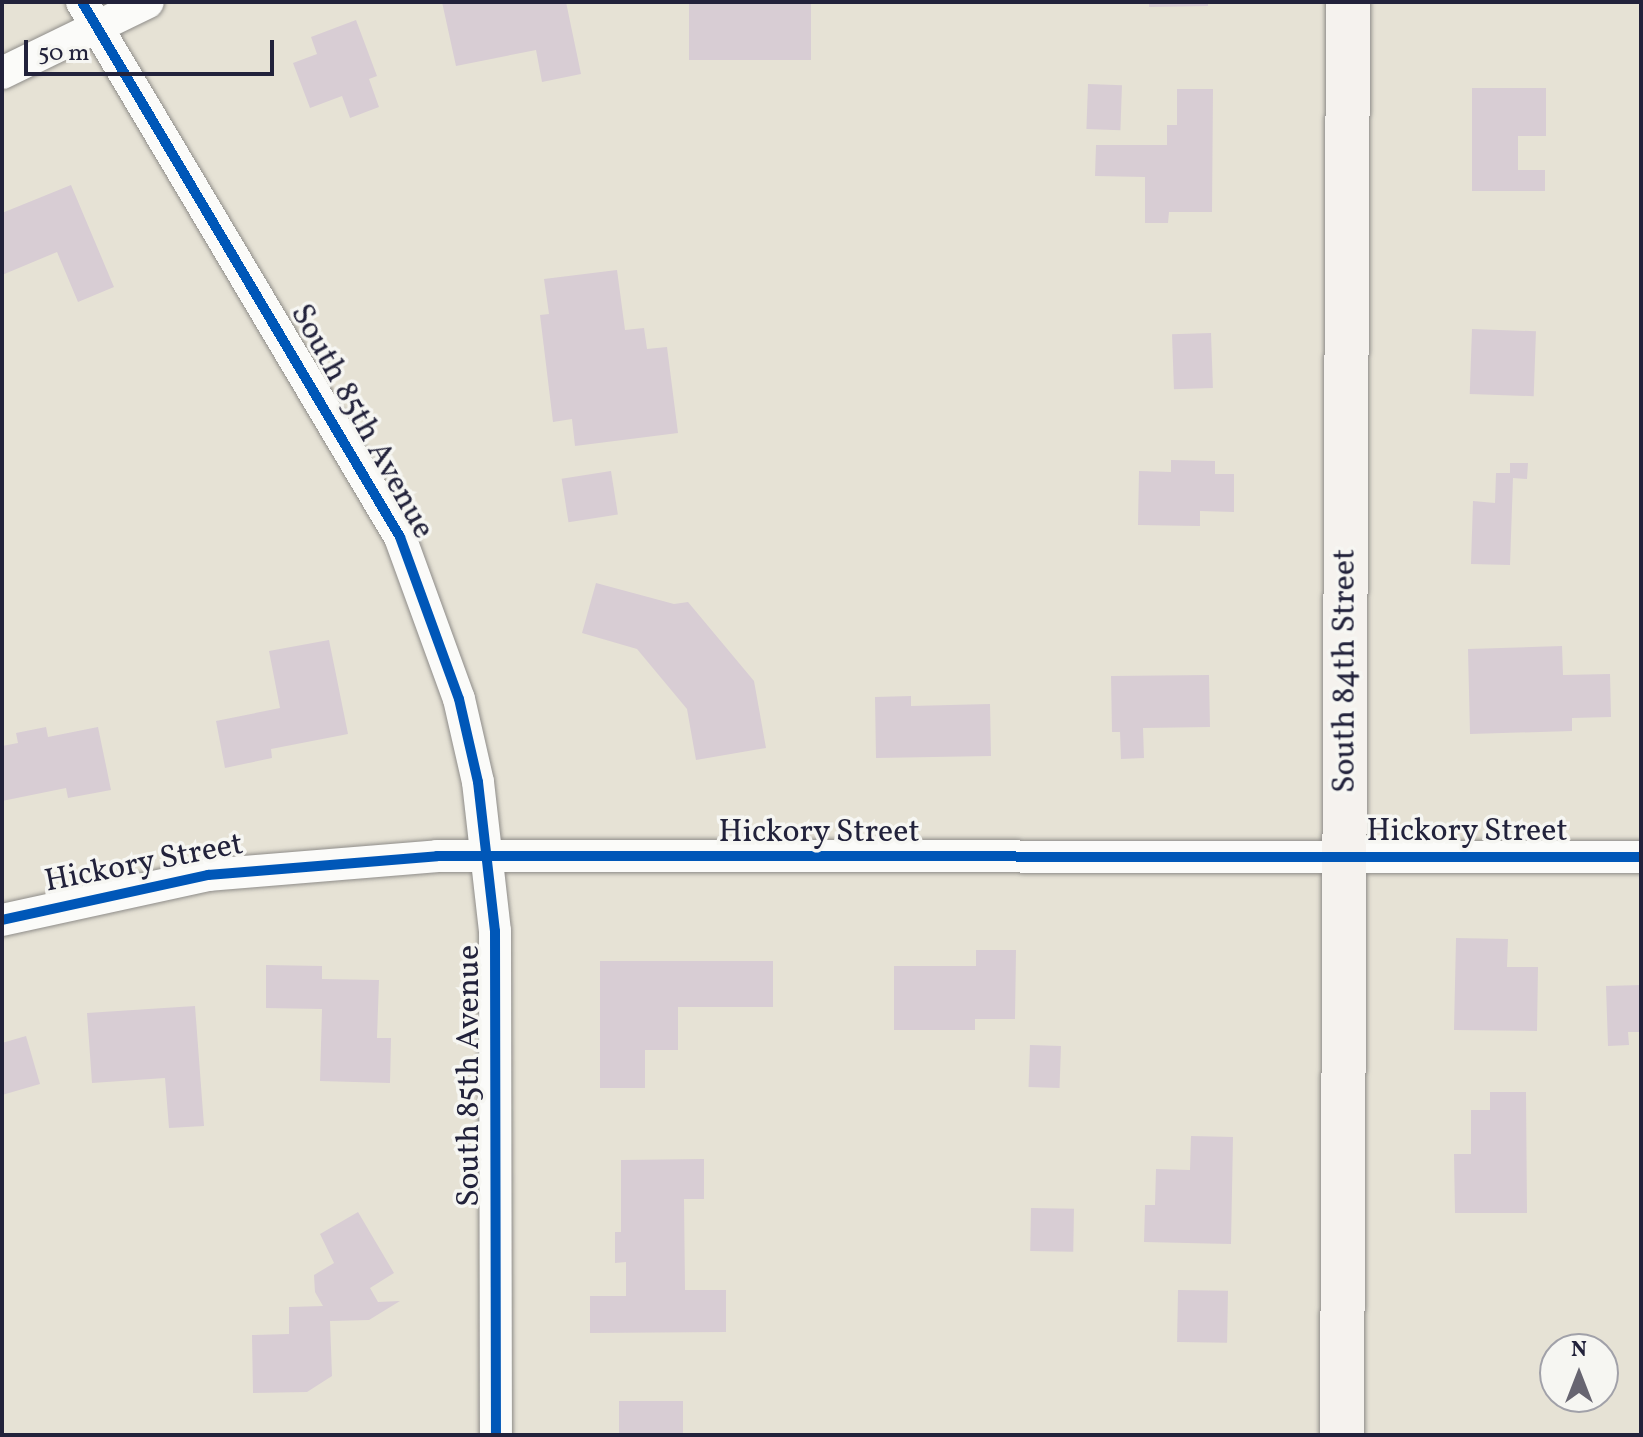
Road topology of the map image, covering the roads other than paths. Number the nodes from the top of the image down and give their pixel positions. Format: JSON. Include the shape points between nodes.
{"nodes":[{"id":1,"x":148,"y":2,"type":"edge"},
{"id":2,"x":1348,"y":2,"type":"edge"},
{"id":3,"x":89,"y":13,"type":"edge"},
{"id":4,"x":2,"y":73,"type":"edge"},
{"id":5,"x":1641,"y":857,"type":"edge"},
{"id":6,"x":1345,"y":858,"type":"junction"},
{"id":7,"x":489,"y":859,"type":"junction"},
{"id":8,"x":2,"y":920,"type":"edge"},
{"id":9,"x":496,"y":1435,"type":"edge"},
{"id":10,"x":1342,"y":1435,"type":"edge"}],
"edges":[{"from":1,"to":3,"type":"street"},
{"from":2,"to":6,"type":"main road","name":"South 84th Street"},
{"from":3,"to":4,"type":"street"},
{"from":3,"to":7,"type":"street","name":"South 85th Avenue","via":[[400,537],[459,699]]},
{"from":5,"to":6,"type":"street","name":"Hickory Street"},
{"from":6,"to":7,"type":"street","name":"Hickory Street"},
{"from":6,"to":10,"type":"main road","name":"South 84th Street"},
{"from":7,"to":8,"type":"street","name":"Hickory Street","via":[[437,856],[295,864],[208,875]]},
{"from":7,"to":9,"type":"street","name":"South 85th Avenue","via":[[497,1046]]}]}
